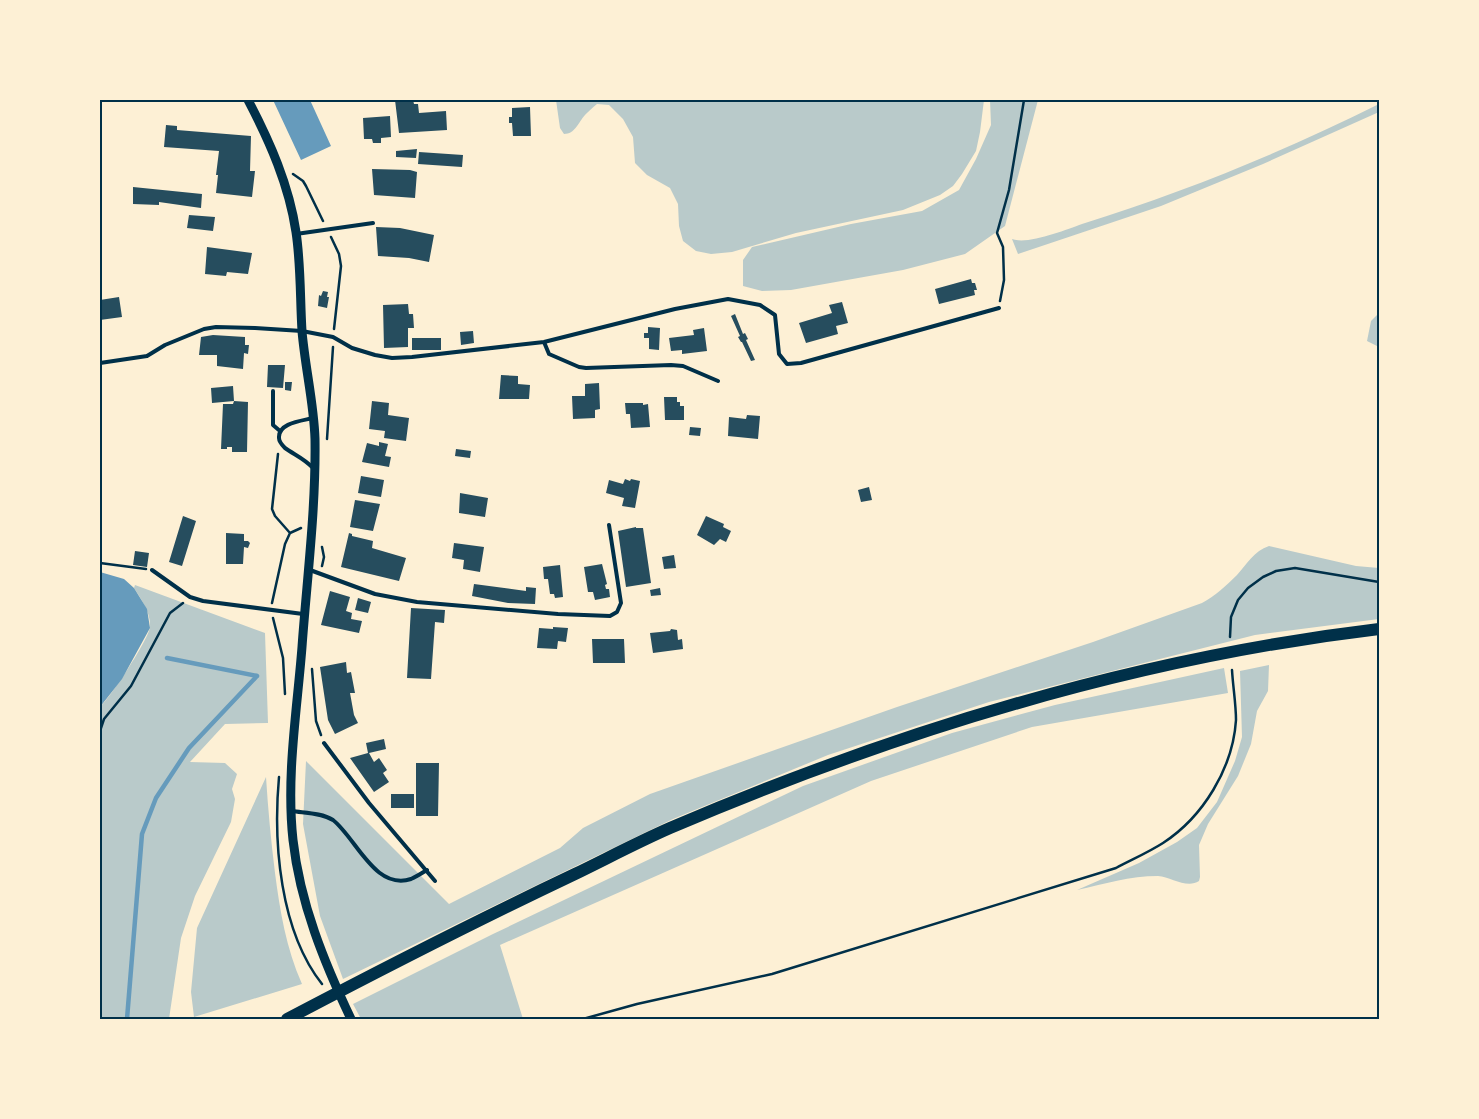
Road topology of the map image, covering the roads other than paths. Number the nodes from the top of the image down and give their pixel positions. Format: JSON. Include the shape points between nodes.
{"nodes":[{"id":1,"x":248,"y":100,"type":"edge"},
{"id":2,"x":374,"y":223,"type":"dead end"},
{"id":3,"x":296,"y":234,"type":"junction"},
{"id":4,"x":999,"y":308,"type":"road end"},
{"id":5,"x":302,"y":331,"type":"junction"},
{"id":6,"x":544,"y":342,"type":"junction"},
{"id":7,"x":100,"y":363,"type":"edge"},
{"id":8,"x":718,"y":381,"type":"dead end"},
{"id":9,"x":273,"y":391,"type":"dead end"},
{"id":10,"x":313,"y":418,"type":"junction"},
{"id":11,"x":280,"y":431,"type":"junction"},
{"id":12,"x":315,"y":469,"type":"junction"},
{"id":13,"x":609,"y":525,"type":"dead end"},
{"id":14,"x":152,"y":570,"type":"road end"},
{"id":15,"x":308,"y":570,"type":"junction"},
{"id":16,"x":303,"y":614,"type":"junction"},
{"id":17,"x":1379,"y":628,"type":"edge"},
{"id":18,"x":324,"y":743,"type":"road end"},
{"id":19,"x":291,"y":810,"type":"junction"},
{"id":20,"x":428,"y":870,"type":"junction"},
{"id":21,"x":435,"y":881,"type":"dead end"},
{"id":22,"x":287,"y":1019,"type":"edge"},
{"id":23,"x":351,"y":1019,"type":"edge"}],
"edges":[{"from":1,"to":3,"type":"street","via":[[271,147],[289,199]]},
{"from":2,"to":3,"type":"lane"},
{"from":3,"to":5,"type":"street"},
{"from":4,"to":6,"type":"lane","via":[[801,363],[786,364],[779,354],[775,315],[760,305],[728,299]]},
{"from":5,"to":6,"type":"lane","via":[[333,337],[352,348],[392,358]]},
{"from":5,"to":7,"type":"lane","via":[[204,329],[147,356]]},
{"from":5,"to":10,"type":"street"},
{"from":6,"to":8,"type":"lane","via":[[549,354],[579,367],[683,366]]},
{"from":9,"to":11,"type":"lane","via":[[272,425]]},
{"from":10,"to":11,"type":"lane","via":[[284,426]]},
{"from":10,"to":12,"type":"street"},
{"from":11,"to":12,"type":"lane","via":[[279,440],[283,446]]},
{"from":12,"to":15,"type":"street"},
{"from":13,"to":15,"type":"lane","via":[[621,603],[617,612],[610,616],[417,602],[375,594]]},
{"from":14,"to":16,"type":"lane","via":[[190,597],[233,606]]},
{"from":15,"to":16,"type":"street"},
{"from":16,"to":19,"type":"street"},
{"from":17,"to":22,"type":"main road","via":[[1144,670],[1031,699],[863,752],[667,830],[521,899]]},
{"from":18,"to":20,"type":"lane","via":[[369,803]]},
{"from":19,"to":20,"type":"lane","via":[[331,819],[378,873],[388,879],[407,880]]},
{"from":19,"to":23,"type":"street","via":[[297,865],[309,916]]},
{"from":20,"to":21,"type":"lane"}]}
